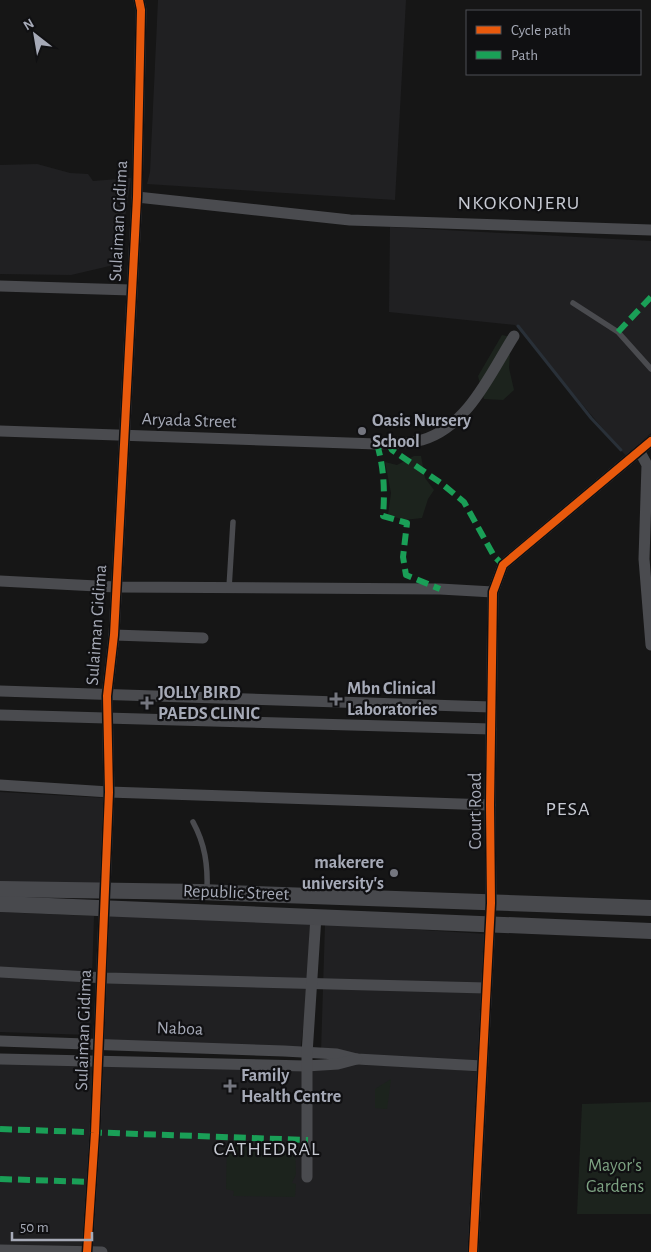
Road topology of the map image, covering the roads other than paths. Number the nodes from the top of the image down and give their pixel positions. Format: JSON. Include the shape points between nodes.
{"nodes":[{"id":1,"x":139,"y":0,"type":"edge"},
{"id":2,"x":136,"y":197,"type":"junction"},
{"id":3,"x":651,"y":230,"type":"edge"},
{"id":4,"x":0,"y":286,"type":"edge"},
{"id":5,"x":131,"y":290,"type":"junction"},
{"id":6,"x":573,"y":303,"type":"dead end"},
{"id":7,"x":514,"y":336,"type":"dead end"},
{"id":8,"x":651,"y":369,"type":"edge"},
{"id":9,"x":0,"y":432,"type":"edge"},
{"id":10,"x":123,"y":436,"type":"junction"},
{"id":11,"x":651,"y":440,"type":"edge"},
{"id":12,"x":640,"y":452,"type":"junction"},
{"id":13,"x":233,"y":522,"type":"dead end"},
{"id":14,"x":0,"y":581,"type":"edge"},
{"id":15,"x":116,"y":587,"type":"junction"},
{"id":16,"x":229,"y":588,"type":"junction"},
{"id":17,"x":493,"y":592,"type":"junction"},
{"id":18,"x":114,"y":635,"type":"junction"},
{"id":19,"x":203,"y":638,"type":"dead end"},
{"id":20,"x":651,"y":645,"type":"edge"},
{"id":21,"x":0,"y":691,"type":"edge"},
{"id":22,"x":107,"y":696,"type":"junction"},
{"id":23,"x":491,"y":707,"type":"junction"},
{"id":24,"x":0,"y":715,"type":"edge"},
{"id":25,"x":108,"y":720,"type":"junction"},
{"id":26,"x":491,"y":729,"type":"junction"},
{"id":27,"x":0,"y":785,"type":"edge"},
{"id":28,"x":109,"y":792,"type":"junction"},
{"id":29,"x":490,"y":805,"type":"junction"},
{"id":30,"x":193,"y":822,"type":"dead end"},
{"id":31,"x":0,"y":889,"type":"edge"},
{"id":32,"x":207,"y":893,"type":"junction"},
{"id":33,"x":104,"y":900,"type":"junction"},
{"id":34,"x":491,"y":903,"type":"junction"},
{"id":35,"x":0,"y":904,"type":"edge"},
{"id":36,"x":651,"y":908,"type":"edge"},
{"id":37,"x":316,"y":916,"type":"junction"},
{"id":38,"x":489,"y":925,"type":"junction"},
{"id":39,"x":651,"y":931,"type":"edge"},
{"id":40,"x":0,"y":972,"type":"edge"},
{"id":41,"x":100,"y":978,"type":"junction"},
{"id":42,"x":313,"y":983,"type":"junction"},
{"id":43,"x":486,"y":988,"type":"junction"},
{"id":44,"x":0,"y":1041,"type":"edge"},
{"id":45,"x":98,"y":1043,"type":"junction"},
{"id":46,"x":307,"y":1054,"type":"junction"},
{"id":47,"x":0,"y":1059,"type":"edge"},
{"id":48,"x":357,"y":1059,"type":"junction"},
{"id":49,"x":97,"y":1062,"type":"junction"},
{"id":50,"x":306,"y":1066,"type":"junction"},
{"id":51,"x":482,"y":1066,"type":"junction"},
{"id":52,"x":307,"y":1176,"type":"dead end"},
{"id":53,"x":0,"y":1250,"type":"edge"},
{"id":54,"x":87,"y":1252,"type":"edge"},
{"id":55,"x":102,"y":1252,"type":"edge"},
{"id":56,"x":473,"y":1252,"type":"edge"}],
"edges":[{"from":1,"to":2,"type":"street","name":"Sulaiman Gidima"},
{"from":2,"to":3,"type":"street","via":[[350,220]]},
{"from":2,"to":5,"type":"street","name":"Sulaiman Gidima"},
{"from":4,"to":5,"type":"street"},
{"from":5,"to":10,"type":"street","name":"Sulaiman Gidima"},
{"from":6,"to":8,"type":"lane","via":[[618,332]]},
{"from":7,"to":10,"type":"street","name":"Aryada Street","via":[[475,398],[455,422],[424,440],[376,444]]},
{"from":9,"to":10,"type":"street","name":"Aryada Street"},
{"from":10,"to":15,"type":"street","name":"Sulaiman Gidima"},
{"from":11,"to":12,"type":"street","name":"Court Road"},
{"from":12,"to":17,"type":"street","name":"Court Road","via":[[503,565]]},
{"from":12,"to":20,"type":"street","via":[[646,465],[644,559]]},
{"from":13,"to":16,"type":"lane"},
{"from":14,"to":15,"type":"street"},
{"from":15,"to":16,"type":"street"},
{"from":15,"to":18,"type":"street","name":"Sulaiman Gidima"},
{"from":16,"to":17,"type":"street"},
{"from":17,"to":23,"type":"street","name":"Court Road"},
{"from":18,"to":19,"type":"street"},
{"from":18,"to":22,"type":"street","name":"Sulaiman Gidima"},
{"from":21,"to":22,"type":"street"},
{"from":22,"to":23,"type":"street"},
{"from":22,"to":25,"type":"street","name":"Sulaiman Gidima"},
{"from":23,"to":26,"type":"street","name":"Court Road"},
{"from":24,"to":25,"type":"street"},
{"from":25,"to":26,"type":"street"},
{"from":25,"to":28,"type":"street","name":"Sulaiman Gidima"},
{"from":26,"to":29,"type":"street","name":"Court Road"},
{"from":27,"to":28,"type":"street"},
{"from":28,"to":29,"type":"street"},
{"from":28,"to":33,"type":"street","name":"Sulaiman Gidima"},
{"from":29,"to":34,"type":"street","name":"Court Road"},
{"from":30,"to":32,"type":"lane","via":[[205,849]]},
{"from":31,"to":33,"type":"main road","name":"Republic Street"},
{"from":32,"to":33,"type":"main road","name":"Republic Street"},
{"from":32,"to":34,"type":"main road","name":"Republic Street"},
{"from":33,"to":35,"type":"main road","name":"Republic Street"},
{"from":33,"to":37,"type":"main road","name":"Republic Street"},
{"from":33,"to":41,"type":"street","name":"Sulaiman Gidima"},
{"from":34,"to":36,"type":"main road","name":"Republic Street"},
{"from":34,"to":38,"type":"street","name":"Court Road"},
{"from":37,"to":38,"type":"main road","name":"Republic Street"},
{"from":37,"to":42,"type":"street"},
{"from":38,"to":39,"type":"main road","name":"Republic Street"},
{"from":38,"to":43,"type":"street","name":"Court Road"},
{"from":40,"to":41,"type":"street"},
{"from":41,"to":42,"type":"street"},
{"from":41,"to":45,"type":"street","name":"Sulaiman Gidima"},
{"from":42,"to":43,"type":"street"},
{"from":42,"to":46,"type":"street"},
{"from":43,"to":51,"type":"street","name":"Court Road"},
{"from":44,"to":45,"type":"street","name":"Naboa"},
{"from":45,"to":46,"type":"street","name":"Naboa"},
{"from":45,"to":49,"type":"street","name":"Sulaiman Gidima"},
{"from":46,"to":48,"type":"street","name":"Naboa","via":[[337,1054]]},
{"from":46,"to":50,"type":"street"},
{"from":47,"to":49,"type":"street","name":"Naboa"},
{"from":48,"to":50,"type":"street","name":"Naboa"},
{"from":48,"to":51,"type":"street","name":"Naboa"},
{"from":49,"to":50,"type":"street","name":"Naboa"},
{"from":49,"to":54,"type":"street","name":"Sulaiman Gidima"},
{"from":50,"to":52,"type":"street"},
{"from":51,"to":56,"type":"street","name":"Court Road"},
{"from":53,"to":54,"type":"street"},
{"from":54,"to":55,"type":"street"}]}
